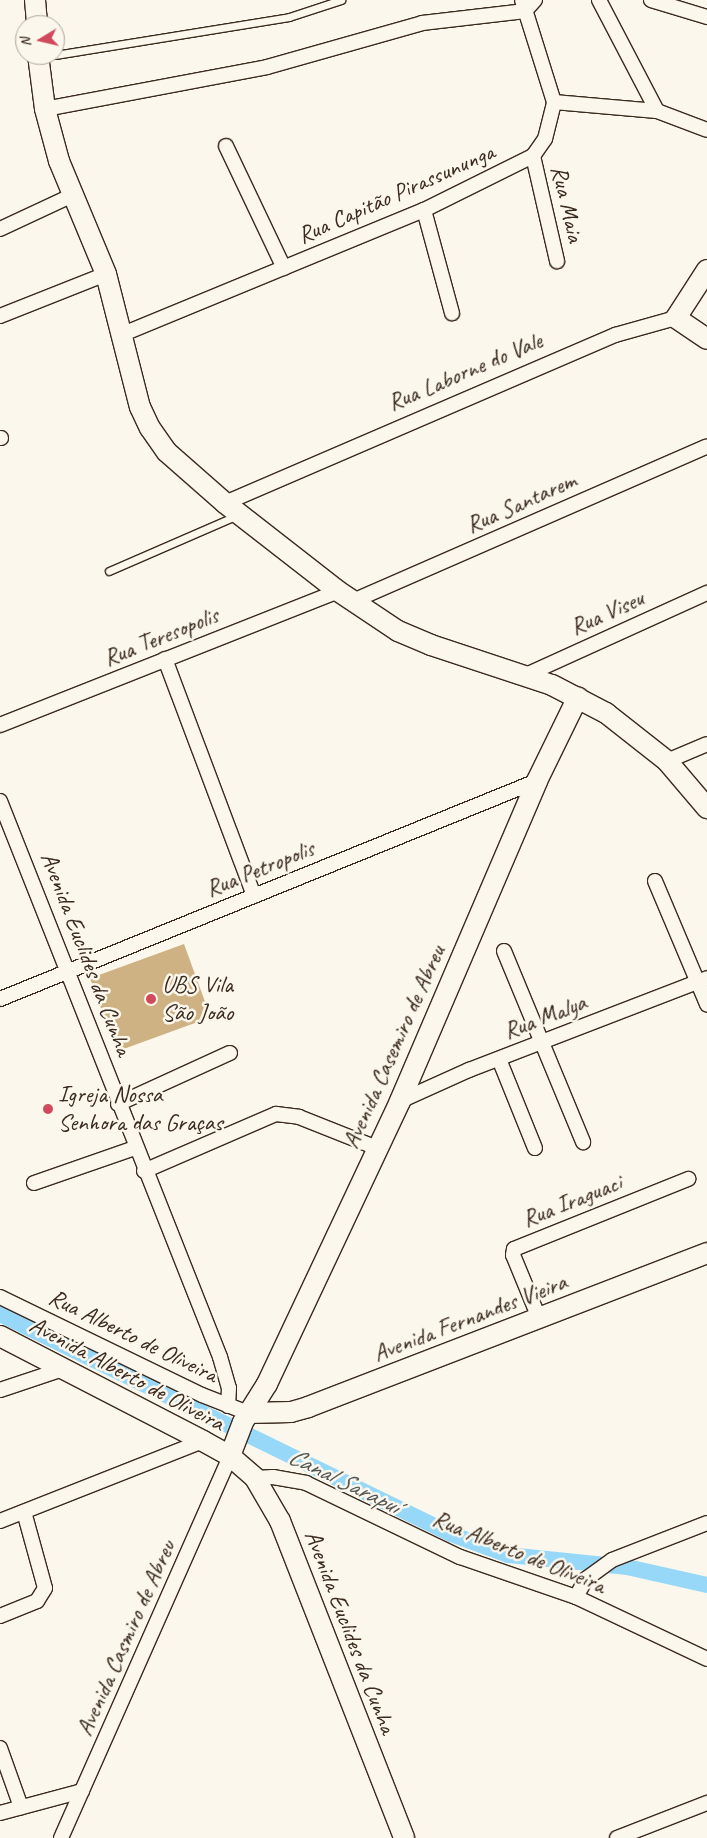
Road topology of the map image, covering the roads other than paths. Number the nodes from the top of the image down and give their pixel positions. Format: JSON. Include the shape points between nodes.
{"nodes":[{"id":1,"x":35,"y":0,"type":"edge"},
{"id":2,"x":341,"y":0,"type":"edge"},
{"id":3,"x":534,"y":0,"type":"edge"},
{"id":4,"x":599,"y":0,"type":"edge"},
{"id":5,"x":651,"y":0,"type":"edge"},
{"id":6,"x":523,"y":6,"type":"edge"},
{"id":7,"x":36,"y":15,"type":"edge"},
{"id":8,"x":707,"y":17,"type":"edge"},
{"id":9,"x":65,"y":53,"type":"edge"},
{"id":10,"x":46,"y":65,"type":"edge"},
{"id":11,"x":554,"y":102,"type":"junction"},
{"id":12,"x":44,"y":109,"type":"junction"},
{"id":13,"x":657,"y":111,"type":"junction"},
{"id":14,"x":707,"y":130,"type":"edge"},
{"id":15,"x":226,"y":146,"type":"dead end"},
{"id":16,"x":533,"y":156,"type":"junction"},
{"id":17,"x":73,"y":195,"type":"junction"},
{"id":18,"x":424,"y":210,"type":"junction"},
{"id":19,"x":0,"y":229,"type":"edge"},
{"id":20,"x":557,"y":261,"type":"dead end"},
{"id":21,"x":284,"y":268,"type":"junction"},
{"id":22,"x":707,"y":270,"type":"edge"},
{"id":23,"x":106,"y":274,"type":"junction"},
{"id":24,"x":452,"y":313,"type":"dead end"},
{"id":25,"x":0,"y":316,"type":"edge"},
{"id":26,"x":676,"y":318,"type":"junction"},
{"id":27,"x":123,"y":334,"type":"junction"},
{"id":28,"x":707,"y":339,"type":"edge"},
{"id":29,"x":707,"y":446,"type":"edge"},
{"id":30,"x":233,"y":509,"type":"junction"},
{"id":31,"x":109,"y":571,"type":"dead end"},
{"id":32,"x":707,"y":593,"type":"edge"},
{"id":33,"x":346,"y":596,"type":"junction"},
{"id":34,"x":165,"y":659,"type":"junction"},
{"id":35,"x":526,"y":675,"type":"junction"},
{"id":36,"x":578,"y":697,"type":"junction"},
{"id":37,"x":0,"y":725,"type":"edge"},
{"id":38,"x":707,"y":744,"type":"edge"},
{"id":39,"x":667,"y":762,"type":"junction"},
{"id":40,"x":537,"y":781,"type":"junction"},
{"id":41,"x":0,"y":801,"type":"edge"},
{"id":42,"x":707,"y":808,"type":"edge"},
{"id":43,"x":655,"y":881,"type":"dead end"},
{"id":44,"x":254,"y":896,"type":"junction"},
{"id":45,"x":504,"y":951,"type":"dead end"},
{"id":46,"x":67,"y":973,"type":"junction"},
{"id":47,"x":702,"y":980,"type":"edge"},
{"id":48,"x":0,"y":999,"type":"edge"},
{"id":49,"x":707,"y":1004,"type":"edge"},
{"id":50,"x":544,"y":1042,"type":"junction"},
{"id":51,"x":230,"y":1053,"type":"dead end"},
{"id":52,"x":499,"y":1059,"type":"junction"},
{"id":53,"x":400,"y":1101,"type":"junction"},
{"id":54,"x":118,"y":1104,"type":"junction"},
{"id":55,"x":583,"y":1142,"type":"dead end"},
{"id":56,"x":135,"y":1148,"type":"junction"},
{"id":57,"x":377,"y":1148,"type":"junction"},
{"id":58,"x":535,"y":1148,"type":"dead end"},
{"id":59,"x":144,"y":1171,"type":"junction"},
{"id":60,"x":688,"y":1179,"type":"dead end"},
{"id":61,"x":34,"y":1184,"type":"dead end"},
{"id":62,"x":707,"y":1253,"type":"edge"},
{"id":63,"x":0,"y":1297,"type":"edge"},
{"id":64,"x":539,"y":1318,"type":"junction"},
{"id":65,"x":0,"y":1336,"type":"edge"},
{"id":66,"x":64,"y":1369,"type":"junction"},
{"id":67,"x":0,"y":1390,"type":"edge"},
{"id":68,"x":228,"y":1406,"type":"junction"},
{"id":69,"x":246,"y":1418,"type":"junction"},
{"id":70,"x":203,"y":1441,"type":"junction"},
{"id":71,"x":232,"y":1450,"type":"junction"},
{"id":72,"x":256,"y":1478,"type":"junction"},
{"id":73,"x":24,"y":1512,"type":"junction"},
{"id":74,"x":0,"y":1521,"type":"edge"},
{"id":75,"x":707,"y":1523,"type":"edge"},
{"id":76,"x":576,"y":1597,"type":"junction"},
{"id":77,"x":0,"y":1616,"type":"edge"},
{"id":78,"x":707,"y":1659,"type":"edge"},
{"id":79,"x":0,"y":1748,"type":"edge"},
{"id":80,"x":82,"y":1791,"type":"junction"},
{"id":81,"x":707,"y":1803,"type":"edge"},
{"id":82,"x":21,"y":1807,"type":"junction"},
{"id":83,"x":0,"y":1813,"type":"edge"},
{"id":84,"x":61,"y":1838,"type":"edge"},
{"id":85,"x":404,"y":1838,"type":"edge"},
{"id":86,"x":616,"y":1838,"type":"edge"}],
"edges":[{"from":1,"to":7,"type":"main road"},
{"from":2,"to":9,"type":"lane","via":[[289,17]]},
{"from":3,"to":6,"type":"street"},
{"from":4,"to":13,"type":"street"},
{"from":5,"to":8,"type":"street"},
{"from":6,"to":11,"type":"street"},
{"from":6,"to":12,"type":"street","via":[[422,23],[267,67]]},
{"from":10,"to":12,"type":"main road"},
{"from":11,"to":13,"type":"street"},
{"from":11,"to":16,"type":"street","name":"Rua Capitão Pirassununga","via":[[545,139]]},
{"from":12,"to":17,"type":"main road"},
{"from":13,"to":14,"type":"street"},
{"from":15,"to":21,"type":"street"},
{"from":16,"to":18,"type":"street","name":"Rua Capitão Pirassununga"},
{"from":16,"to":20,"type":"street","name":"Rua Maia"},
{"from":17,"to":19,"type":"street"},
{"from":17,"to":23,"type":"main road"},
{"from":18,"to":21,"type":"street","name":"Rua Capitão Pirassununga"},
{"from":18,"to":24,"type":"street"},
{"from":21,"to":27,"type":"street","name":"Rua Capitão Pirassununga"},
{"from":22,"to":26,"type":"main road"},
{"from":23,"to":25,"type":"street"},
{"from":23,"to":27,"type":"main road"},
{"from":26,"to":28,"type":"main road"},
{"from":26,"to":30,"type":"street","name":"Rua Laborne do Vale","via":[[615,335]]},
{"from":27,"to":30,"type":"main road","via":[[140,407],[150,428],[178,463]]},
{"from":29,"to":33,"type":"street","name":"Rua Santarem"},
{"from":30,"to":31,"type":"lane"},
{"from":30,"to":33,"type":"main road"},
{"from":32,"to":35,"type":"street","name":"Rua Viseu"},
{"from":33,"to":34,"type":"street","name":"Rua Teresopolis"},
{"from":33,"to":35,"type":"main road","via":[[398,631],[431,645]]},
{"from":34,"to":37,"type":"street","name":"Rua Teresopolis"},
{"from":34,"to":44,"type":"street"},
{"from":35,"to":36,"type":"main road"},
{"from":36,"to":39,"type":"main road","via":[[606,713]]},
{"from":36,"to":40,"type":"main road","name":"Avenida Casemiro de Abreu"},
{"from":38,"to":39,"type":"street"},
{"from":39,"to":42,"type":"main road"},
{"from":40,"to":44,"type":"street","name":"Rua Petropolis"},
{"from":40,"to":53,"type":"main road","name":"Avenida Casemiro de Abreu"},
{"from":41,"to":46,"type":"street","name":"Avenida Euclides da Cunha"},
{"from":43,"to":47,"type":"street"},
{"from":44,"to":46,"type":"street","name":"Rua Petropolis"},
{"from":45,"to":50,"type":"street"},
{"from":46,"to":48,"type":"street","name":"Rua Petropolis"},
{"from":46,"to":54,"type":"street","name":"Avenida Euclides da Cunha"},
{"from":47,"to":49,"type":"street"},
{"from":47,"to":50,"type":"street","name":"Rua Malya"},
{"from":50,"to":52,"type":"street","name":"Rua Malya"},
{"from":50,"to":55,"type":"street"},
{"from":51,"to":54,"type":"street"},
{"from":52,"to":53,"type":"street","name":"Rua Malya"},
{"from":52,"to":58,"type":"street"},
{"from":53,"to":57,"type":"main road","name":"Avenida Casemiro de Abreu"},
{"from":54,"to":56,"type":"street","name":"Avenida Euclides da Cunha"},
{"from":56,"to":59,"type":"street","name":"Avenida Euclides da Cunha"},
{"from":56,"to":61,"type":"street"},
{"from":57,"to":59,"type":"street","via":[[299,1117],[276,1114]]},
{"from":57,"to":69,"type":"main road","name":"Avenida Casemiro de Abreu","via":[[267,1384]]},
{"from":59,"to":68,"type":"street","name":"Avenida Euclides da Cunha","via":[[220,1357],[229,1388]]},
{"from":60,"to":64,"type":"street","name":"Rua Iraguaci","via":[[514,1249],[512,1255]]},
{"from":62,"to":64,"type":"main road","name":"Avenida Fernandes Vieira"},
{"from":63,"to":68,"type":"street","name":"Rua Alberto de Oliveira"},
{"from":64,"to":69,"type":"main road","name":"Avenida Fernandes Vieira","via":[[308,1407]]},
{"from":65,"to":66,"type":"main road","name":"Avenida Alberto de Oliveira"},
{"from":66,"to":67,"type":"street"},
{"from":66,"to":70,"type":"main road","name":"Avenida Alberto de Oliveira"},
{"from":68,"to":69,"type":"street","name":"Rua Alberto de Oliveira"},
{"from":69,"to":71,"type":"main road","name":"Avenida Casemiro de Abreu"},
{"from":70,"to":71,"type":"main road","name":"Avenida Alberto de Oliveira"},
{"from":70,"to":73,"type":"street"},
{"from":71,"to":72,"type":"main road","name":"Avenida Euclides da Cunha"},
{"from":71,"to":80,"type":"street","name":"Avenida Casmiro de Abreu"},
{"from":72,"to":76,"type":"street","name":"Rua Alberto de Oliveira","via":[[273,1476],[306,1483],[460,1556]]},
{"from":72,"to":85,"type":"main road","name":"Avenida Euclides da Cunha","via":[[280,1521]]},
{"from":73,"to":74,"type":"street"},
{"from":73,"to":77,"type":"street","via":[[45,1588],[37,1601]]},
{"from":75,"to":76,"type":"street","via":[[612,1560],[592,1573]]},
{"from":76,"to":78,"type":"street","name":"Rua Alberto de Oliveira"},
{"from":79,"to":82,"type":"street"},
{"from":80,"to":82,"type":"street"},
{"from":80,"to":84,"type":"street","name":"Avenida Casmiro de Abreu"},
{"from":81,"to":86,"type":"street"},
{"from":82,"to":83,"type":"street"}]}
